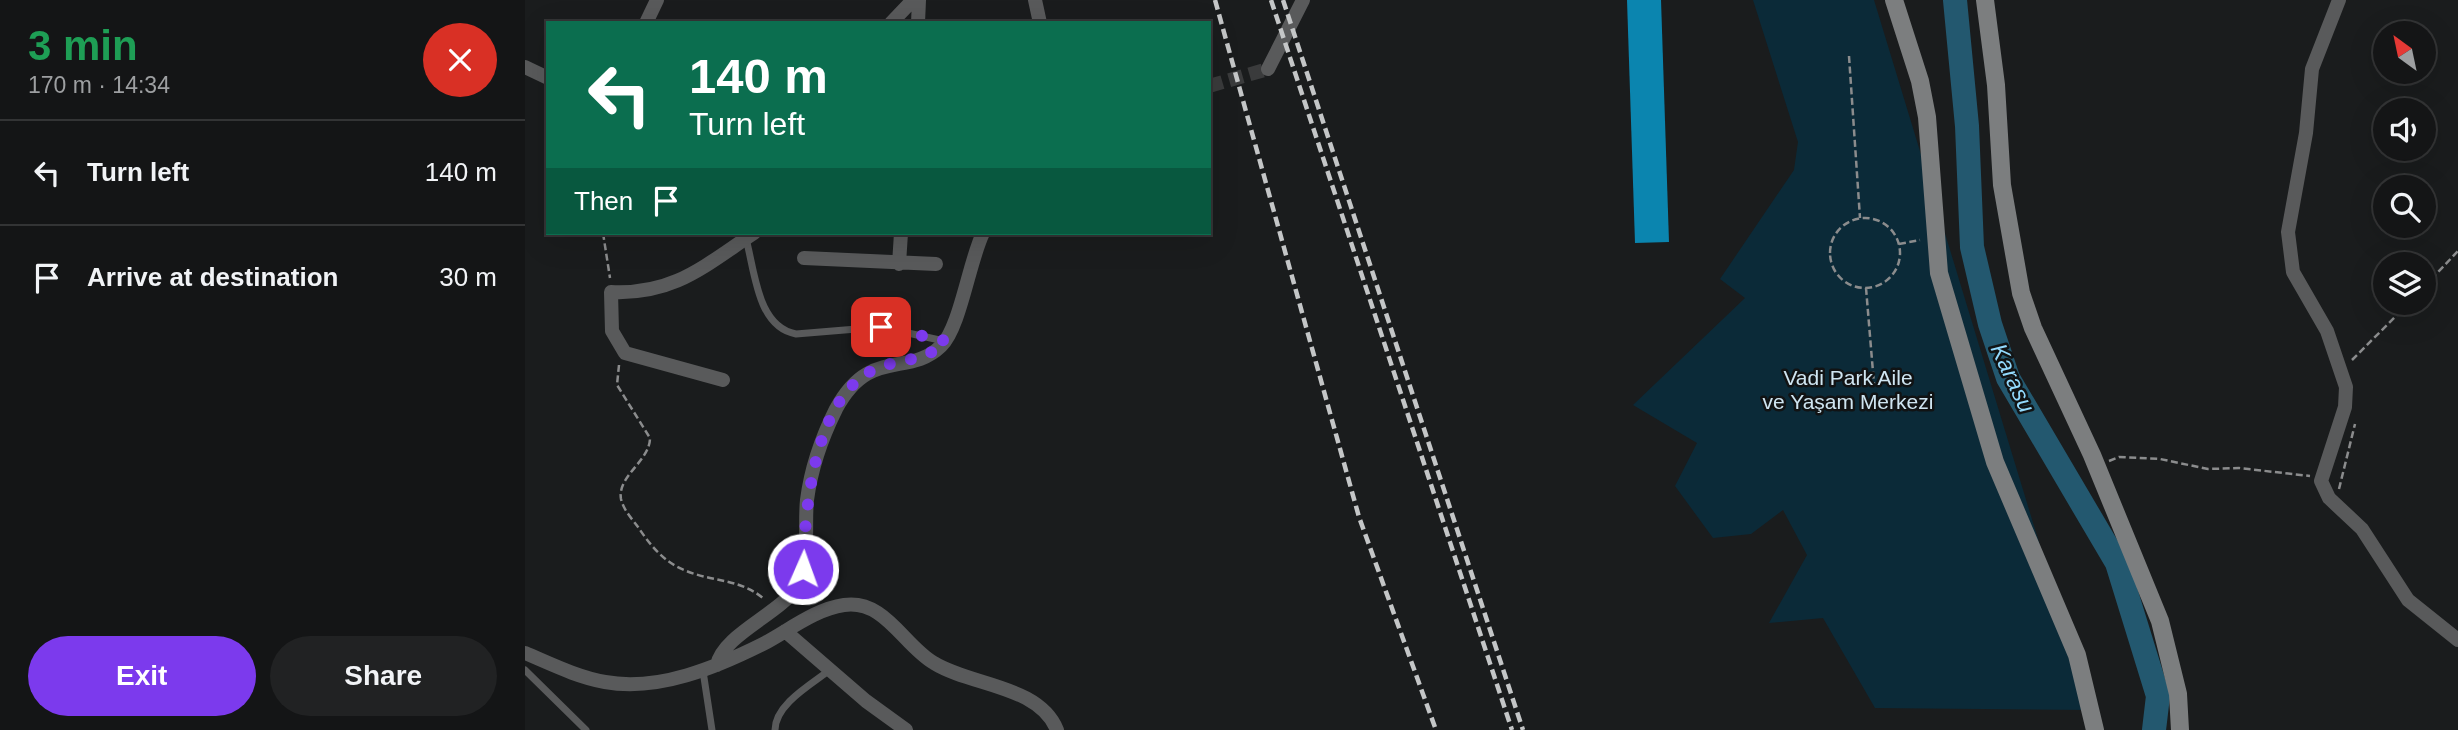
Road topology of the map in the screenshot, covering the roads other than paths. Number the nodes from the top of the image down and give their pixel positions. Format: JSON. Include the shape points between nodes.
{"nodes":[{"id":1,"x":657,"y":0,"type":"edge"},
{"id":2,"x":913,"y":0,"type":"edge"},
{"id":3,"x":919,"y":0,"type":"edge"},
{"id":4,"x":1035,"y":0,"type":"edge"},
{"id":5,"x":1303,"y":0,"type":"edge"},
{"id":6,"x":1894,"y":0,"type":"edge"},
{"id":7,"x":1985,"y":0,"type":"edge"},
{"id":8,"x":2339,"y":0,"type":"edge"},
{"id":9,"x":647,"y":21,"type":"edge"},
{"id":10,"x":893,"y":21,"type":"edge"},
{"id":11,"x":918,"y":21,"type":"edge"},
{"id":12,"x":1040,"y":21,"type":"edge"},
{"id":13,"x":525,"y":67,"type":"edge"},
{"id":14,"x":1268,"y":69,"type":"dead end"},
{"id":15,"x":546,"y":77,"type":"edge"},
{"id":16,"x":901,"y":235,"type":"edge"},
{"id":17,"x":982,"y":235,"type":"edge"},
{"id":18,"x":750,"y":236,"type":"edge"},
{"id":19,"x":804,"y":258,"type":"dead end"},
{"id":20,"x":899,"y":264,"type":"junction"},
{"id":21,"x":936,"y":264,"type":"dead end"},
{"id":22,"x":946,"y":341,"type":"junction"},
{"id":23,"x":723,"y":380,"type":"dead end"},
{"id":24,"x":785,"y":631,"type":"junction"},
{"id":25,"x":2458,"y":640,"type":"edge"},
{"id":26,"x":525,"y":653,"type":"edge"},
{"id":27,"x":710,"y":667,"type":"junction"},
{"id":28,"x":831,"y":668,"type":"junction"},
{"id":29,"x":525,"y":670,"type":"edge"},
{"id":30,"x":586,"y":730,"type":"edge"},
{"id":31,"x":712,"y":730,"type":"edge"},
{"id":32,"x":775,"y":730,"type":"edge"},
{"id":33,"x":906,"y":730,"type":"edge"},
{"id":34,"x":1057,"y":730,"type":"edge"},
{"id":35,"x":2095,"y":730,"type":"edge"},
{"id":36,"x":2180,"y":730,"type":"edge"}],
"edges":[{"from":1,"to":9,"type":"street"},
{"from":2,"to":10,"type":"street"},
{"from":3,"to":11,"type":"street"},
{"from":4,"to":12,"type":"street"},
{"from":5,"to":14,"type":"street"},
{"from":6,"to":35,"type":"street","via":[[1927,117],[1938,272],[1995,462],[2077,655]]},
{"from":7,"to":36,"type":"street","via":[[2002,184],[2021,293],[2032,328],[2096,465],[2160,621],[2178,694]]},
{"from":8,"to":25,"type":"street","via":[[2312,69],[2288,232],[2293,272],[2327,331],[2346,387],[2345,407],[2321,481],[2329,498],[2362,529],[2408,600]]},
{"from":13,"to":15,"type":"street"},
{"from":16,"to":20,"type":"street"},
{"from":17,"to":22,"type":"street"},
{"from":18,"to":22,"type":"lane","via":[[766,311],[784,331],[881,327]]},
{"from":18,"to":23,"type":"street","via":[[667,286],[641,293],[611,292],[612,331],[625,353]]},
{"from":19,"to":20,"type":"street"},
{"from":20,"to":21,"type":"street"},
{"from":22,"to":27,"type":"street","via":[[924,357],[874,369],[848,389],[828,427],[812,475],[800,580],[787,598]]},
{"from":24,"to":27,"type":"street"},
{"from":24,"to":28,"type":"street"},
{"from":24,"to":34,"type":"street","via":[[843,605],[876,610],[932,662],[1028,699],[1048,714]]},
{"from":26,"to":27,"type":"street","via":[[608,683],[651,682]]},
{"from":27,"to":31,"type":"lane"},
{"from":28,"to":32,"type":"lane","via":[[783,708]]},
{"from":28,"to":33,"type":"street"},
{"from":29,"to":30,"type":"lane"}]}
